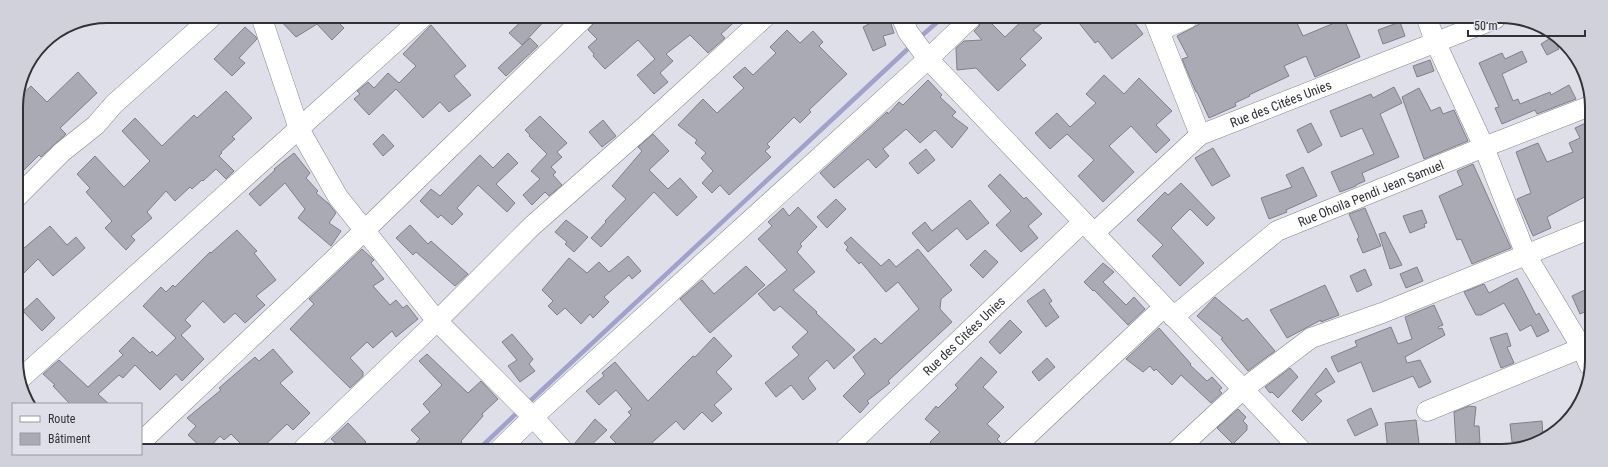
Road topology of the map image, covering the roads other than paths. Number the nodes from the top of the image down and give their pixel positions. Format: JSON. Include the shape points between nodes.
{"nodes":[{"id":1,"x":205,"y":23,"type":"edge"},
{"id":2,"x":263,"y":23,"type":"edge"},
{"id":3,"x":415,"y":23,"type":"edge"},
{"id":4,"x":579,"y":23,"type":"edge"},
{"id":5,"x":758,"y":23,"type":"edge"},
{"id":6,"x":957,"y":23,"type":"edge"},
{"id":7,"x":1428,"y":23,"type":"edge"},
{"id":8,"x":1484,"y":23,"type":"edge"},
{"id":9,"x":1156,"y":25,"type":"edge"},
{"id":10,"x":914,"y":39,"type":"edge"},
{"id":11,"x":1435,"y":41,"type":"junction"},
{"id":12,"x":1585,"y":108,"type":"edge"},
{"id":13,"x":300,"y":128,"type":"junction"},
{"id":14,"x":1200,"y":135,"type":"junction"},
{"id":15,"x":1484,"y":147,"type":"junction"},
{"id":16,"x":23,"y":191,"type":"edge"},
{"id":17,"x":1089,"y":228,"type":"junction"},
{"id":18,"x":365,"y":230,"type":"junction"},
{"id":19,"x":1585,"y":231,"type":"edge"},
{"id":20,"x":1526,"y":255,"type":"junction"},
{"id":21,"x":1169,"y":312,"type":"junction"},
{"id":22,"x":437,"y":321,"type":"junction"},
{"id":23,"x":1585,"y":349,"type":"edge"},
{"id":24,"x":1585,"y":353,"type":"edge"},
{"id":25,"x":25,"y":375,"type":"edge"},
{"id":26,"x":1242,"y":390,"type":"junction"},
{"id":27,"x":525,"y":410,"type":"junction"},
{"id":28,"x":1427,"y":411,"type":"dead end"},
{"id":29,"x":142,"y":441,"type":"edge"},
{"id":30,"x":308,"y":444,"type":"edge"},
{"id":31,"x":503,"y":444,"type":"edge"},
{"id":32,"x":557,"y":444,"type":"edge"},
{"id":33,"x":852,"y":444,"type":"edge"},
{"id":34,"x":1019,"y":444,"type":"edge"},
{"id":35,"x":1184,"y":444,"type":"edge"},
{"id":36,"x":1295,"y":444,"type":"edge"}],
"edges":[{"from":1,"to":16,"type":"street","via":[[114,104],[96,125],[62,152]]},
{"from":2,"to":13,"type":"street"},
{"from":3,"to":13,"type":"street"},
{"from":4,"to":18,"type":"street"},
{"from":5,"to":22,"type":"street","via":[[532,226]]},
{"from":6,"to":10,"type":"street"},
{"from":7,"to":11,"type":"street"},
{"from":8,"to":11,"type":"street","name":"Rue des Citées Unies"},
{"from":9,"to":14,"type":"street"},
{"from":10,"to":17,"type":"street"},
{"from":10,"to":27,"type":"street"},
{"from":11,"to":14,"type":"street","name":"Rue des Citées Unies"},
{"from":11,"to":15,"type":"street"},
{"from":12,"to":15,"type":"street","name":"Rue Ohoila Pendi Jean Samuel"},
{"from":13,"to":18,"type":"street","via":[[338,197]]},
{"from":13,"to":25,"type":"street"},
{"from":14,"to":17,"type":"street","name":"Rue des Citées Unies"},
{"from":15,"to":20,"type":"street"},
{"from":15,"to":21,"type":"street","name":"Rue Ohoila Pendi Jean Samuel","via":[[1277,231]]},
{"from":17,"to":21,"type":"street"},
{"from":17,"to":33,"type":"street","name":"Rue des Citées Unies"},
{"from":18,"to":22,"type":"street"},
{"from":18,"to":29,"type":"street"},
{"from":19,"to":20,"type":"street"},
{"from":20,"to":23,"type":"street"},
{"from":20,"to":26,"type":"street","via":[[1382,313],[1311,338]]},
{"from":21,"to":26,"type":"street"},
{"from":21,"to":34,"type":"street","name":"Rue Ohoila Pendi Jean Samuel"},
{"from":22,"to":27,"type":"street"},
{"from":22,"to":30,"type":"street"},
{"from":24,"to":28,"type":"street"},
{"from":26,"to":35,"type":"street"},
{"from":26,"to":36,"type":"street"},
{"from":27,"to":31,"type":"street"},
{"from":27,"to":32,"type":"street"}]}
